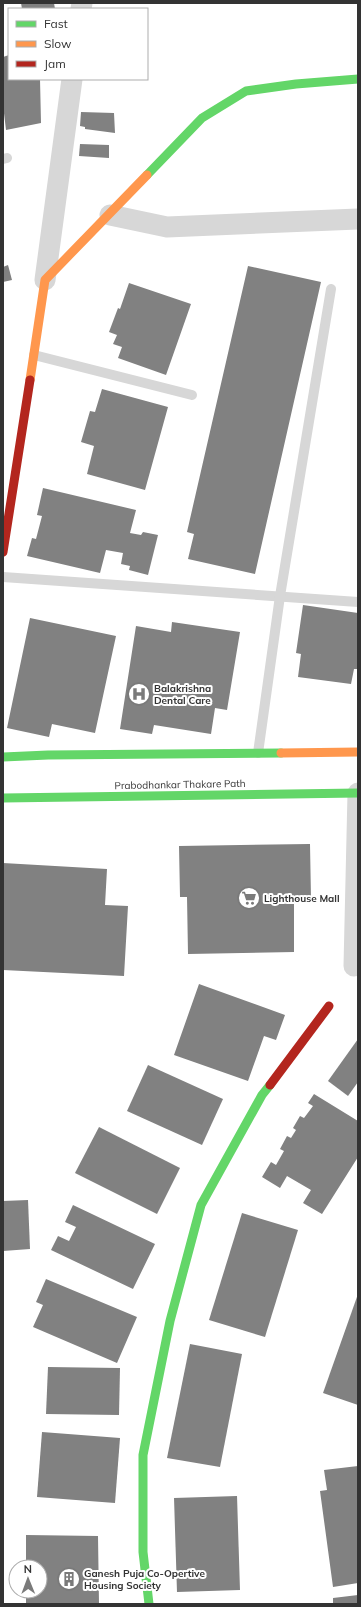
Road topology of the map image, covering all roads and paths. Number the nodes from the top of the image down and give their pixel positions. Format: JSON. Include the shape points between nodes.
{"nodes":[{"id":1,"x":358,"y":79,"type":"edge"},
{"id":2,"x":72,"y":80,"type":"edge"},
{"id":3,"x":110,"y":215,"type":"junction"},
{"id":4,"x":358,"y":219,"type":"edge"},
{"id":5,"x":45,"y":280,"type":"junction"},
{"id":6,"x":331,"y":289,"type":"dead end"},
{"id":7,"x":34,"y":355,"type":"junction"},
{"id":8,"x":192,"y":395,"type":"dead end"},
{"id":9,"x":3,"y":552,"type":"edge"},
{"id":10,"x":3,"y":577,"type":"edge"},
{"id":11,"x":280,"y":596,"type":"junction"},
{"id":12,"x":358,"y":602,"type":"edge"},
{"id":13,"x":358,"y":752,"type":"edge"},
{"id":14,"x":258,"y":753,"type":"junction"},
{"id":15,"x":3,"y":757,"type":"edge"},
{"id":16,"x":358,"y":793,"type":"edge"},
{"id":17,"x":3,"y":798,"type":"edge"},
{"id":18,"x":354,"y":966,"type":"dead end"},
{"id":19,"x":329,"y":1006,"type":"dead end"},
{"id":20,"x":149,"y":1604,"type":"edge"}],
"edges":[{"from":1,"to":3,"type":"street","via":[[296,84],[246,92],[202,118]]},
{"from":2,"to":5,"type":"street"},
{"from":3,"to":4,"type":"street","via":[[167,227]]},
{"from":3,"to":5,"type":"street"},
{"from":5,"to":7,"type":"street"},
{"from":6,"to":11,"type":"lane"},
{"from":7,"to":8,"type":"lane"},
{"from":7,"to":9,"type":"street"},
{"from":10,"to":11,"type":"lane"},
{"from":11,"to":12,"type":"lane"},
{"from":11,"to":14,"type":"lane"},
{"from":13,"to":14,"type":"street"},
{"from":14,"to":15,"type":"street"},
{"from":16,"to":17,"type":"street","name":"Prabodhankar Thakare Path"},
{"from":16,"to":18,"type":"street"},
{"from":19,"to":20,"type":"street","via":[[262,1095],[201,1205],[170,1321],[143,1455],[143,1552]]}]}
